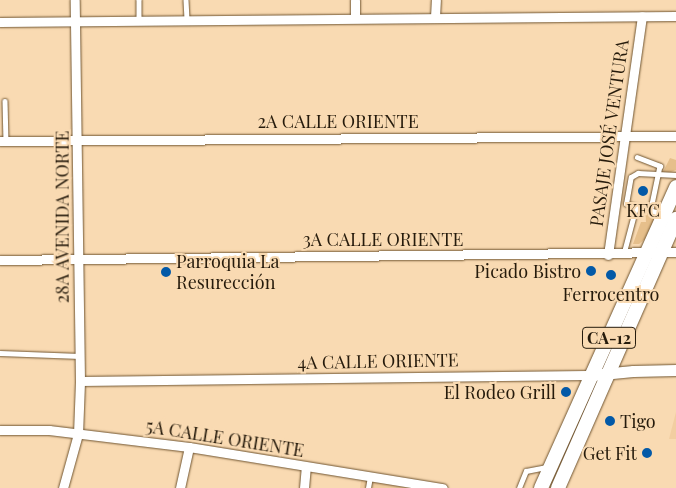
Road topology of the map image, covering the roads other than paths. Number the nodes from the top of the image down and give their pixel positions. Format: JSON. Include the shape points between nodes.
{"nodes":[{"id":1,"x":75,"y":0,"type":"edge"},
{"id":2,"x":139,"y":0,"type":"edge"},
{"id":3,"x":186,"y":0,"type":"edge"},
{"id":4,"x":355,"y":0,"type":"edge"},
{"id":5,"x":436,"y":0,"type":"edge"},
{"id":6,"x":642,"y":16,"type":"junction"},
{"id":7,"x":676,"y":16,"type":"edge"},
{"id":8,"x":435,"y":17,"type":"junction"},
{"id":9,"x":355,"y":18,"type":"junction"},
{"id":10,"x":187,"y":20,"type":"junction"},
{"id":11,"x":139,"y":21,"type":"junction"},
{"id":12,"x":0,"y":22,"type":"edge"},
{"id":13,"x":75,"y":22,"type":"junction"},
{"id":14,"x":5,"y":101,"type":"dead end"},
{"id":15,"x":626,"y":135,"type":"junction"},
{"id":16,"x":676,"y":136,"type":"edge"},
{"id":17,"x":78,"y":139,"type":"junction"},
{"id":18,"x":3,"y":141,"type":"edge"},
{"id":19,"x":637,"y":157,"type":"dead end"},
{"id":20,"x":676,"y":175,"type":"edge"},
{"id":21,"x":659,"y":177,"type":"junction"},
{"id":22,"x":676,"y":187,"type":"edge"},
{"id":23,"x":636,"y":208,"type":"junction"},
{"id":24,"x":663,"y":214,"type":"edge"},
{"id":25,"x":676,"y":252,"type":"edge"},
{"id":26,"x":652,"y":253,"type":"junction"},
{"id":27,"x":608,"y":255,"type":"junction"},
{"id":28,"x":623,"y":255,"type":"junction"},
{"id":29,"x":78,"y":257,"type":"junction"},
{"id":30,"x":0,"y":260,"type":"edge"},
{"id":31,"x":0,"y":354,"type":"edge"},
{"id":32,"x":80,"y":356,"type":"junction"},
{"id":33,"x":676,"y":370,"type":"edge"},
{"id":34,"x":610,"y":372,"type":"junction"},
{"id":35,"x":592,"y":376,"type":"junction"},
{"id":36,"x":80,"y":381,"type":"junction"},
{"id":37,"x":0,"y":430,"type":"edge"},
{"id":38,"x":78,"y":434,"type":"junction"},
{"id":39,"x":189,"y":447,"type":"junction"},
{"id":40,"x":306,"y":466,"type":"junction"},
{"id":41,"x":551,"y":466,"type":"junction"},
{"id":42,"x":370,"y":477,"type":"junction"},
{"id":43,"x":63,"y":488,"type":"edge"},
{"id":44,"x":180,"y":488,"type":"edge"},
{"id":45,"x":304,"y":488,"type":"edge"},
{"id":46,"x":368,"y":488,"type":"edge"},
{"id":47,"x":443,"y":488,"type":"edge"},
{"id":48,"x":519,"y":488,"type":"edge"},
{"id":49,"x":541,"y":488,"type":"edge"},
{"id":50,"x":558,"y":488,"type":"edge"}],
"edges":[{"from":1,"to":13,"type":"street","name":"28A AVENIDA NORTE"},
{"from":2,"to":11,"type":"lane"},
{"from":3,"to":10,"type":"lane"},
{"from":4,"to":9,"type":"street"},
{"from":5,"to":8,"type":"street"},
{"from":6,"to":7,"type":"street"},
{"from":6,"to":8,"type":"street"},
{"from":6,"to":15,"type":"street","name":"PASAJE JOSÉ VENTURA"},
{"from":8,"to":9,"type":"street"},
{"from":9,"to":10,"type":"street"},
{"from":10,"to":11,"type":"street"},
{"from":11,"to":13,"type":"street"},
{"from":12,"to":13,"type":"street"},
{"from":13,"to":17,"type":"street","name":"28A AVENIDA NORTE"},
{"from":14,"to":18,"type":"lane"},
{"from":15,"to":16,"type":"street","name":"2A CALLE ORIENTE"},
{"from":15,"to":17,"type":"street","name":"2A CALLE ORIENTE"},
{"from":15,"to":27,"type":"street","name":"PASAJE JOSÉ VENTURA"},
{"from":17,"to":18,"type":"street","name":"2A CALLE ORIENTE"},
{"from":17,"to":29,"type":"street","name":"28A AVENIDA NORTE"},
{"from":19,"to":21,"type":"lane","via":[[656,162],[660,166]]},
{"from":20,"to":21,"type":"lane"},
{"from":21,"to":23,"type":"lane","via":[[638,173],[631,177],[626,204]]},
{"from":21,"to":24,"type":"lane"},
{"from":22,"to":24,"type":"main road","number":"CA-12"},
{"from":23,"to":24,"type":"lane"},
{"from":23,"to":28,"type":"lane"},
{"from":24,"to":26,"type":"main road","number":"CA-12"},
{"from":25,"to":26,"type":"street","name":"3A CALLE ORIENTE"},
{"from":26,"to":28,"type":"street","name":"3A CALLE ORIENTE"},
{"from":26,"to":34,"type":"main road"},
{"from":26,"to":35,"type":"main road","number":"CA-12"},
{"from":27,"to":28,"type":"street","name":"3A CALLE ORIENTE"},
{"from":27,"to":29,"type":"street","name":"3A CALLE ORIENTE"},
{"from":29,"to":30,"type":"street","name":"3A CALLE ORIENTE"},
{"from":29,"to":32,"type":"street","name":"28A AVENIDA NORTE"},
{"from":31,"to":32,"type":"lane"},
{"from":32,"to":36,"type":"street","name":"28A AVENIDA NORTE"},
{"from":33,"to":34,"type":"street","name":"4A CALLE ORIENTE"},
{"from":34,"to":35,"type":"street","name":"4A CALLE ORIENTE"},
{"from":34,"to":50,"type":"main road"},
{"from":35,"to":36,"type":"street","name":"4A CALLE ORIENTE"},
{"from":35,"to":41,"type":"main road","number":"CA-12"},
{"from":36,"to":38,"type":"street","name":"28A AVENIDA NORTE"},
{"from":37,"to":38,"type":"street","name":"5A CALLE ORIENTE"},
{"from":38,"to":39,"type":"street","name":"5A CALLE ORIENTE"},
{"from":38,"to":43,"type":"street","name":"28A AVENIDA NORTE"},
{"from":39,"to":40,"type":"street","name":"5A CALLE ORIENTE"},
{"from":39,"to":44,"type":"street"},
{"from":40,"to":42,"type":"street","name":"5A CALLE ORIENTE"},
{"from":40,"to":45,"type":"street"},
{"from":41,"to":48,"type":"lane","via":[[526,471]]},
{"from":41,"to":49,"type":"main road","number":"CA-12"},
{"from":42,"to":46,"type":"lane"},
{"from":42,"to":47,"type":"street","name":"5A CALLE ORIENTE"}]}
